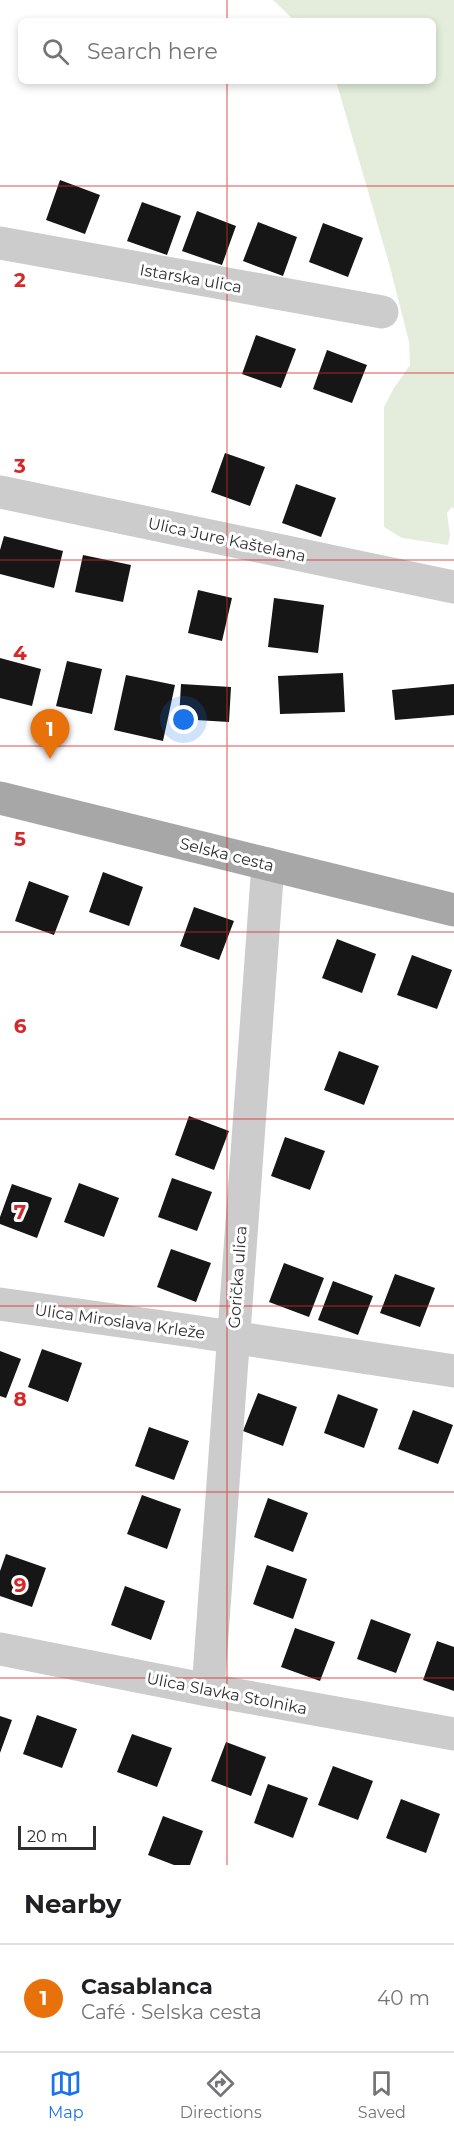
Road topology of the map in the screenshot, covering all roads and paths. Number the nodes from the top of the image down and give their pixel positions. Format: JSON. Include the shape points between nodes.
{"nodes":[{"id":1,"x":0,"y":243,"type":"edge"},
{"id":2,"x":382,"y":312,"type":"dead end"},
{"id":3,"x":0,"y":492,"type":"edge"},
{"id":4,"x":454,"y":587,"type":"edge"},
{"id":5,"x":0,"y":798,"type":"edge"},
{"id":6,"x":268,"y":864,"type":"junction"},
{"id":7,"x":454,"y":910,"type":"edge"},
{"id":8,"x":0,"y":1304,"type":"edge"},
{"id":9,"x":232,"y":1337,"type":"junction"},
{"id":10,"x":454,"y":1371,"type":"edge"},
{"id":11,"x":0,"y":1649,"type":"edge"},
{"id":12,"x":208,"y":1690,"type":"junction"},
{"id":13,"x":454,"y":1734,"type":"edge"}],
"edges":[{"from":1,"to":2,"type":"street","name":"Istarska ulica"},
{"from":3,"to":4,"type":"street","name":"Ulica Jure Kaštelana"},
{"from":5,"to":6,"type":"main road","name":"Selska cesta"},
{"from":6,"to":7,"type":"main road","name":"Selska cesta"},
{"from":6,"to":9,"type":"street","name":"Gorička ulica"},
{"from":8,"to":9,"type":"street","name":"Ulica Miroslava Krleže"},
{"from":9,"to":10,"type":"street","name":"Ulica Miroslava Krleže"},
{"from":9,"to":12,"type":"street","name":"Gorička ulica"},
{"from":11,"to":12,"type":"street","name":"Ulica Slavka Stolnika"},
{"from":12,"to":13,"type":"street","name":"Ulica Slavka Stolnika"}]}
